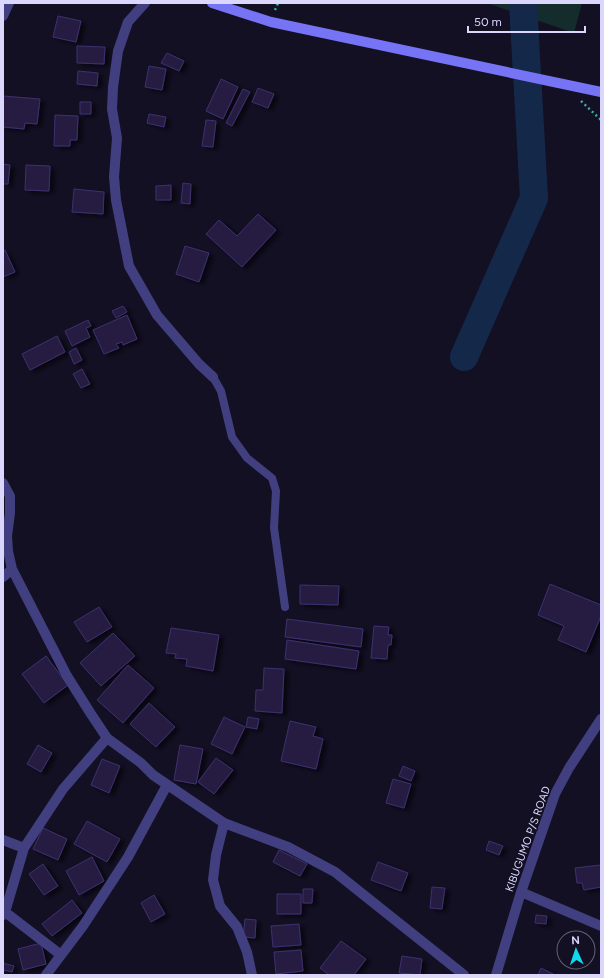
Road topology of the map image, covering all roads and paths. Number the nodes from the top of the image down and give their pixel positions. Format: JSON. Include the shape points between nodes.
{"nodes":[{"id":1,"x":8,"y":3,"type":"edge"},
{"id":2,"x":145,"y":3,"type":"edge"},
{"id":3,"x":212,"y":3,"type":"edge"},
{"id":4,"x":3,"y":16,"type":"edge"},
{"id":5,"x":601,"y":92,"type":"edge"},
{"id":6,"x":213,"y":377,"type":"joint"},
{"id":7,"x":3,"y":483,"type":"edge"},
{"id":8,"x":12,"y":570,"type":"junction"},
{"id":9,"x":3,"y":577,"type":"edge"},
{"id":10,"x":285,"y":607,"type":"dead end"},
{"id":11,"x":601,"y":719,"type":"edge"},
{"id":12,"x":107,"y":738,"type":"junction"},
{"id":13,"x":167,"y":785,"type":"junction"},
{"id":14,"x":224,"y":823,"type":"junction"},
{"id":15,"x":3,"y":840,"type":"edge"},
{"id":16,"x":24,"y":848,"type":"junction"},
{"id":17,"x":521,"y":892,"type":"junction"},
{"id":18,"x":4,"y":914,"type":"edge"},
{"id":19,"x":601,"y":926,"type":"edge"},
{"id":20,"x":60,"y":955,"type":"junction"},
{"id":21,"x":46,"y":975,"type":"edge"},
{"id":22,"x":252,"y":975,"type":"edge"},
{"id":23,"x":464,"y":975,"type":"edge"},
{"id":24,"x":496,"y":975,"type":"edge"}],
"edges":[{"from":1,"to":4,"type":"street"},
{"from":2,"to":6,"type":"street","via":[[128,22],[118,51],[112,109],[117,138],[114,177],[116,200],[129,266],[157,315],[198,364]]},
{"from":3,"to":5,"type":"main road","via":[[271,22]]},
{"from":6,"to":10,"type":"lane","via":[[221,392],[232,437],[247,458],[272,478],[276,491],[274,528]]},
{"from":7,"to":8,"type":"street","via":[[10,496],[7,536]]},
{"from":8,"to":9,"type":"street"},
{"from":8,"to":12,"type":"street","via":[[67,676]]},
{"from":11,"to":17,"type":"street","name":"KIBUGUMO P/S ROAD","via":[[569,768],[556,794]]},
{"from":12,"to":13,"type":"street"},
{"from":12,"to":16,"type":"street","via":[[64,789]]},
{"from":13,"to":14,"type":"street"},
{"from":13,"to":20,"type":"street","via":[[128,857],[83,926]]},
{"from":14,"to":22,"type":"street","via":[[213,880],[220,906],[237,927],[247,952]]},
{"from":14,"to":23,"type":"street","via":[[288,847],[335,872]]},
{"from":15,"to":16,"type":"street"},
{"from":16,"to":18,"type":"street"},
{"from":17,"to":19,"type":"street"},
{"from":17,"to":24,"type":"street","name":"KIBUGUMO P/S ROAD"},
{"from":18,"to":20,"type":"street"},
{"from":20,"to":21,"type":"street"}]}
